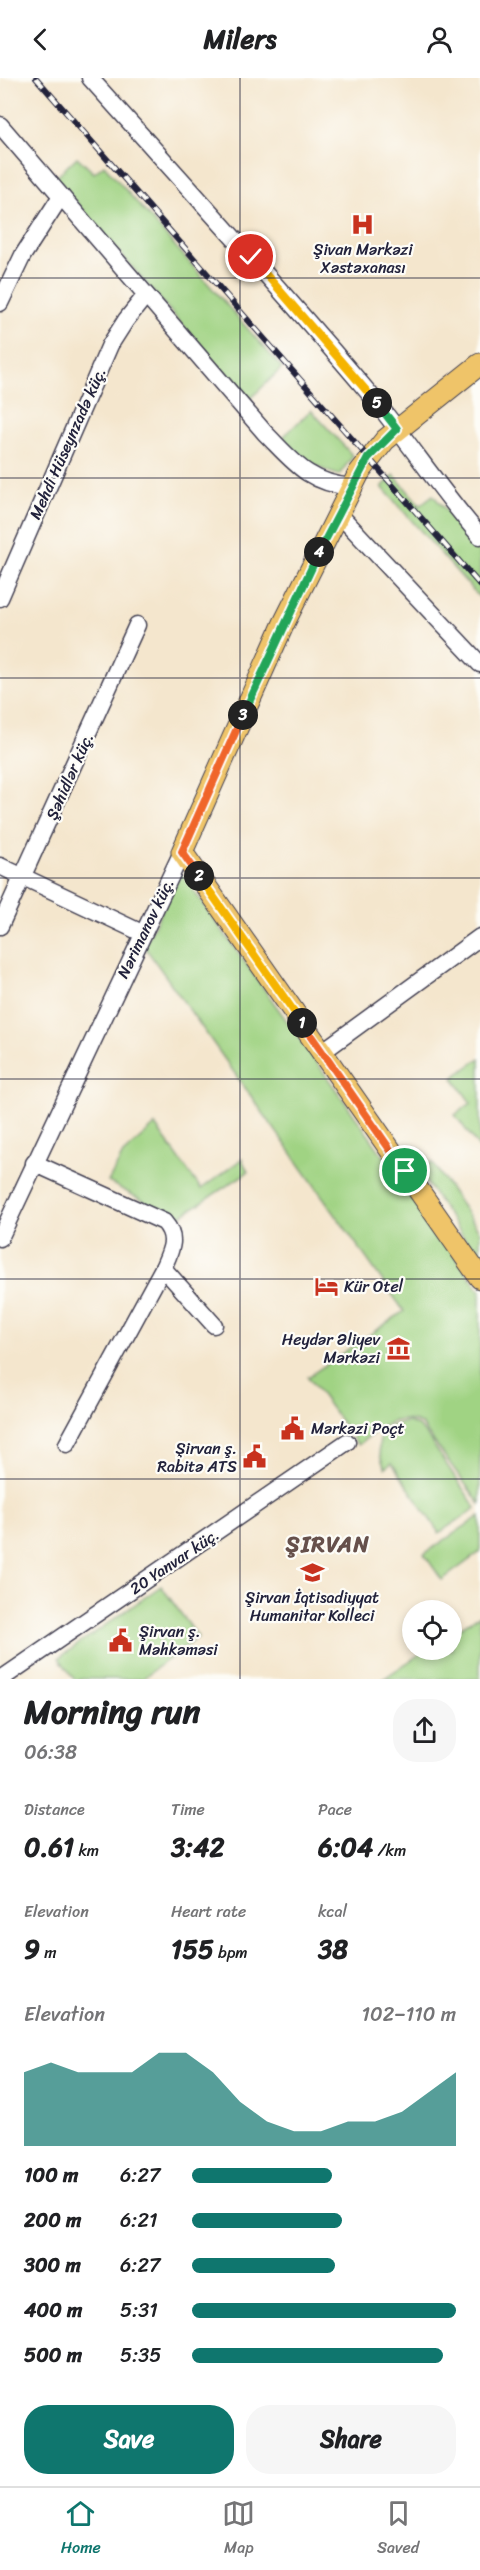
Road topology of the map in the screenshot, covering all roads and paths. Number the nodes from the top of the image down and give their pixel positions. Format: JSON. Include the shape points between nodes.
{"nodes":[{"id":1,"x":90,"y":78,"type":"edge"},
{"id":2,"x":0,"y":125,"type":"edge"},
{"id":3,"x":61,"y":196,"type":"junction"},
{"id":4,"x":146,"y":295,"type":"junction"},
{"id":5,"x":0,"y":303,"type":"edge"},
{"id":6,"x":480,"y":364,"type":"edge"},
{"id":7,"x":397,"y":429,"type":"junction"},
{"id":8,"x":351,"y":487,"type":"junction"},
{"id":9,"x":338,"y":513,"type":"junction"},
{"id":10,"x":480,"y":536,"type":"edge"},
{"id":11,"x":0,"y":598,"type":"edge"},
{"id":12,"x":137,"y":625,"type":"dead end"},
{"id":13,"x":480,"y":664,"type":"edge"},
{"id":14,"x":182,"y":852,"type":"junction"},
{"id":15,"x":0,"y":866,"type":"edge"},
{"id":16,"x":23,"y":877,"type":"junction"},
{"id":17,"x":0,"y":926,"type":"edge"},
{"id":18,"x":142,"y":933,"type":"junction"},
{"id":19,"x":480,"y":937,"type":"edge"},
{"id":20,"x":322,"y":1052,"type":"junction"},
{"id":21,"x":34,"y":1162,"type":"junction"},
{"id":22,"x":0,"y":1238,"type":"edge"},
{"id":23,"x":163,"y":1268,"type":"junction"},
{"id":24,"x":480,"y":1278,"type":"edge"},
{"id":25,"x":214,"y":1325,"type":"dead end"},
{"id":26,"x":347,"y":1442,"type":"dead end"},
{"id":27,"x":67,"y":1444,"type":"dead end"},
{"id":28,"x":1,"y":1679,"type":"edge"}],
"edges":[{"from":1,"to":7,"type":"street","via":[[209,209]]},
{"from":2,"to":3,"type":"street"},
{"from":3,"to":4,"type":"street"},
{"from":3,"to":5,"type":"street","via":[[22,255]]},
{"from":4,"to":8,"type":"street","via":[[301,469],[330,485]]},
{"from":4,"to":11,"type":"street","name":"Mehdi Hüseynzadə küç.","via":[[110,345]]},
{"from":6,"to":7,"type":"main road","name":"Nərimanov küç."},
{"from":7,"to":8,"type":"main road","name":"Nərimanov küç.","via":[[374,450]]},
{"from":7,"to":10,"type":"street"},
{"from":8,"to":9,"type":"main road","name":"Nərimanov küç."},
{"from":9,"to":13,"type":"street"},
{"from":9,"to":14,"type":"main road","name":"Nərimanov küç.","via":[[284,623]]},
{"from":12,"to":16,"type":"street","name":"Şəhidlər küç."},
{"from":14,"to":18,"type":"street","name":"Nərimanov küç."},
{"from":14,"to":20,"type":"main road"},
{"from":15,"to":16,"type":"street"},
{"from":16,"to":17,"type":"street","name":"Şəhidlər küç."},
{"from":16,"to":18,"type":"street"},
{"from":18,"to":21,"type":"street","name":"Nərimanov küç."},
{"from":19,"to":20,"type":"street"},
{"from":20,"to":24,"type":"main road"},
{"from":21,"to":22,"type":"street","name":"Nərimanov küç."},
{"from":21,"to":23,"type":"street","via":[[164,1222],[174,1241]]},
{"from":23,"to":25,"type":"street"},
{"from":23,"to":27,"type":"street"},
{"from":26,"to":28,"type":"street","name":"20 Yanvar küç."}]}
